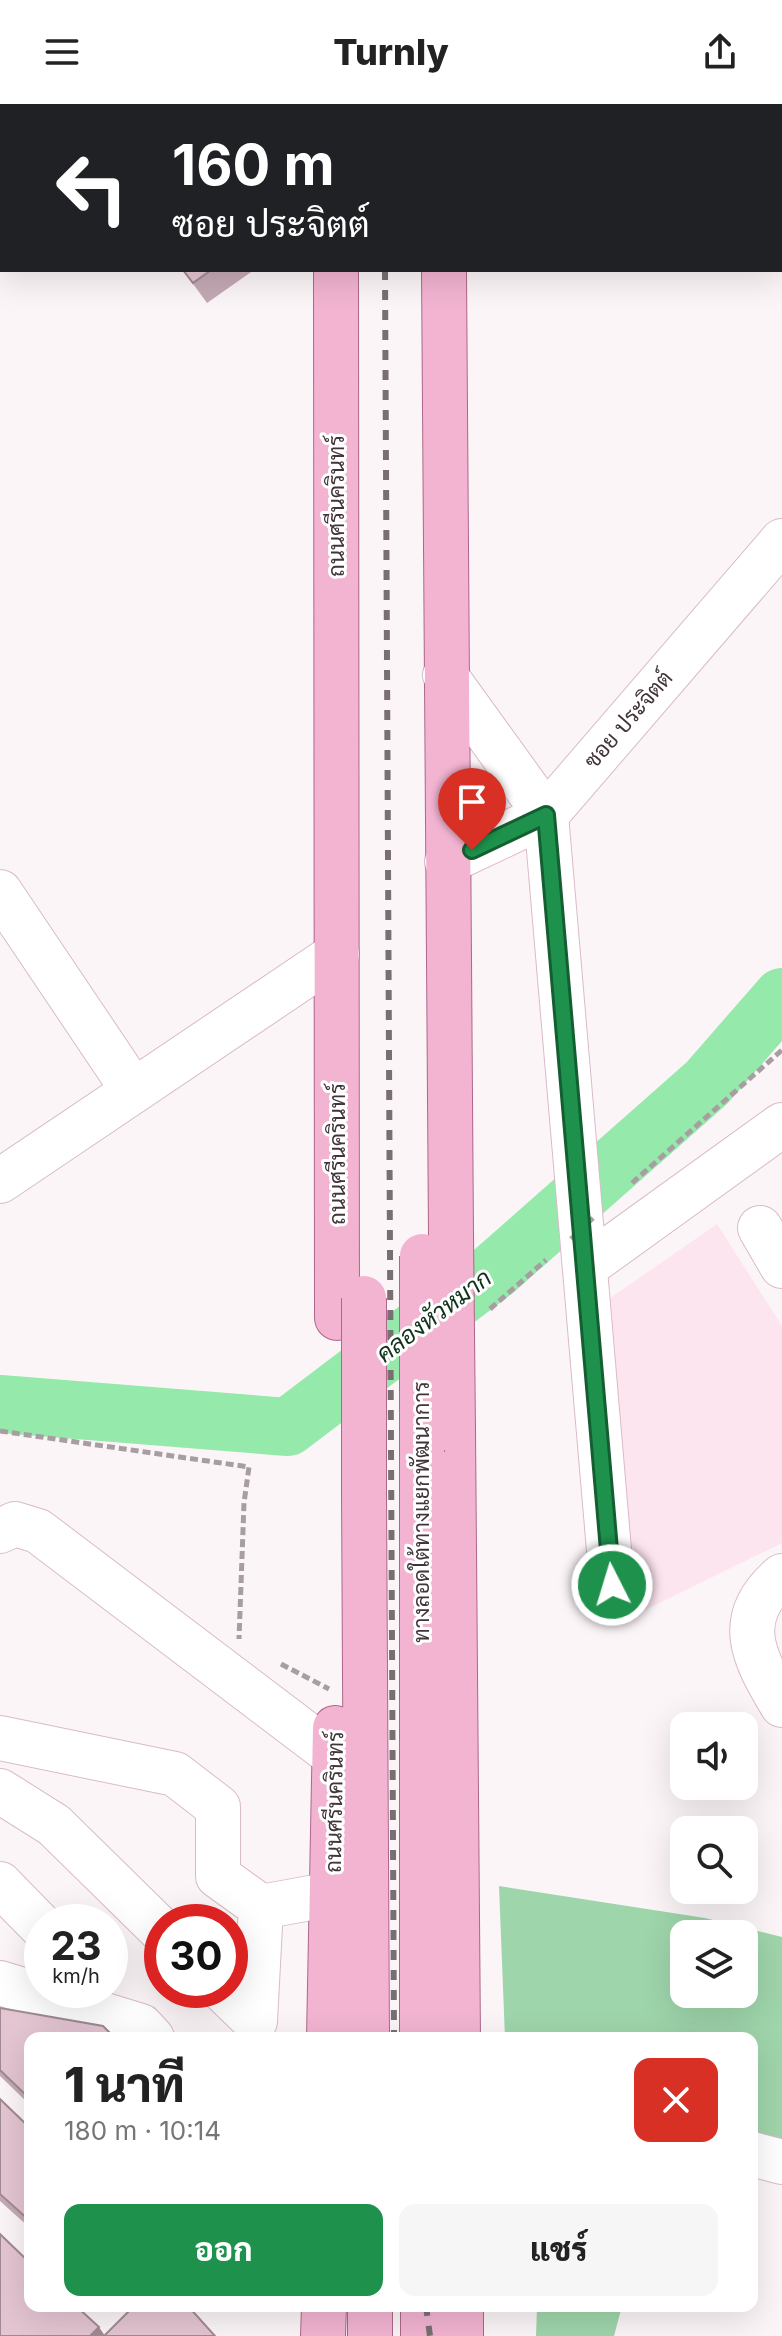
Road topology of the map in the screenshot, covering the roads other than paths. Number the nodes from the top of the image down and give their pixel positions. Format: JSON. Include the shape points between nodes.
{"nodes":[{"id":1,"x":336,"y":272,"type":"edge"},
{"id":2,"x":444,"y":272,"type":"edge"},
{"id":3,"x":782,"y":541,"type":"edge"},
{"id":4,"x":445,"y":675,"type":"junction"},
{"id":5,"x":546,"y":815,"type":"junction"},
{"id":6,"x":447,"y":862,"type":"junction"},
{"id":7,"x":0,"y":892,"type":"edge"},
{"id":8,"x":337,"y":972,"type":"junction"},
{"id":9,"x":133,"y":1090,"type":"junction"},
{"id":10,"x":782,"y":1125,"type":"edge"},
{"id":11,"x":0,"y":1181,"type":"edge"},
{"id":12,"x":760,"y":1228,"type":"dead end"},
{"id":13,"x":576,"y":1240,"type":"junction"},
{"id":14,"x":782,"y":1266,"type":"edge"},
{"id":15,"x":437,"y":1441,"type":"junction"},
{"id":16,"x":351,"y":1501,"type":"junction"},
{"id":17,"x":0,"y":1531,"type":"edge"},
{"id":18,"x":782,"y":1576,"type":"edge"},
{"id":19,"x":612,"y":1585,"type":"dead end"},
{"id":20,"x":782,"y":1705,"type":"edge"},
{"id":21,"x":0,"y":1738,"type":"edge"},
{"id":22,"x":335,"y":1756,"type":"junction"},
{"id":23,"x":0,"y":1791,"type":"edge"},
{"id":24,"x":0,"y":1884,"type":"edge"},
{"id":25,"x":332,"y":1894,"type":"junction"},
{"id":26,"x":261,"y":1907,"type":"junction"},
{"id":27,"x":24,"y":1909,"type":"edge"},
{"id":28,"x":144,"y":1913,"type":"edge"},
{"id":29,"x":0,"y":1983,"type":"edge"},
{"id":30,"x":123,"y":2008,"type":"edge"},
{"id":31,"x":242,"y":2008,"type":"edge"},
{"id":32,"x":146,"y":2032,"type":"edge"},
{"id":33,"x":329,"y":2032,"type":"edge"},
{"id":34,"x":367,"y":2032,"type":"edge"},
{"id":35,"x":422,"y":2032,"type":"edge"},
{"id":36,"x":458,"y":2032,"type":"edge"},
{"id":37,"x":758,"y":2156,"type":"edge"},
{"id":38,"x":782,"y":2162,"type":"edge"},
{"id":39,"x":324,"y":2312,"type":"edge"},
{"id":40,"x":370,"y":2312,"type":"edge"},
{"id":41,"x":423,"y":2312,"type":"edge"},
{"id":42,"x":461,"y":2312,"type":"edge"},
{"id":43,"x":323,"y":2336,"type":"edge"},
{"id":44,"x":370,"y":2336,"type":"edge"},
{"id":45,"x":423,"y":2336,"type":"edge"},
{"id":46,"x":461,"y":2336,"type":"edge"}],
"edges":[{"from":1,"to":8,"type":"main road","name":"ถนนศรีนครินทร์"},
{"from":2,"to":4,"type":"main road"},
{"from":3,"to":5,"type":"street","name":"ซอย ประจิตต์"},
{"from":4,"to":5,"type":"street"},
{"from":4,"to":6,"type":"main road"},
{"from":5,"to":6,"type":"street","name":"ซอย ประจิตต์"},
{"from":5,"to":13,"type":"street","via":[[575,1153]]},
{"from":6,"to":15,"type":"main road","bridge":true,"via":[[450,989],[437,1246]]},
{"from":7,"to":9,"type":"street"},
{"from":8,"to":9,"type":"street"},
{"from":8,"to":16,"type":"main road","name":"ถนนศรีนครินทร์","via":[[350,1308]]},
{"from":9,"to":11,"type":"street"},
{"from":10,"to":13,"type":"street"},
{"from":12,"to":14,"type":"street"},
{"from":13,"to":19,"type":"street"},
{"from":15,"to":35,"type":"main road","name":"ทางลอดใต้ทางแยกพัฒนาการ"},
{"from":15,"to":36,"type":"main road"},
{"from":16,"to":22,"type":"main road","name":"ถนนศรีนครินทร์"},
{"from":16,"to":34,"type":"main road"},
{"from":17,"to":22,"type":"street","via":[[15,1524],[38,1531]]},
{"from":18,"to":20,"type":"street","via":[[762,1600],[751,1630],[757,1662]]},
{"from":21,"to":26,"type":"street","via":[[175,1774],[218,1807],[218,1876]]},
{"from":22,"to":25,"type":"main road","name":"ถนนศรีนครินทร์"},
{"from":23,"to":28,"type":"street","via":[[54,1825]]},
{"from":24,"to":27,"type":"street"},
{"from":25,"to":26,"type":"street"},
{"from":25,"to":33,"type":"main road","name":"ถนนศรีนครินทร์"},
{"from":26,"to":31,"type":"street","via":[[255,2021]]},
{"from":29,"to":32,"type":"street"},
{"from":30,"to":32,"type":"street"},
{"from":37,"to":38,"type":"street"},
{"from":39,"to":43,"type":"main road"},
{"from":40,"to":44,"type":"main road"},
{"from":41,"to":45,"type":"main road"},
{"from":42,"to":46,"type":"main road"}]}
